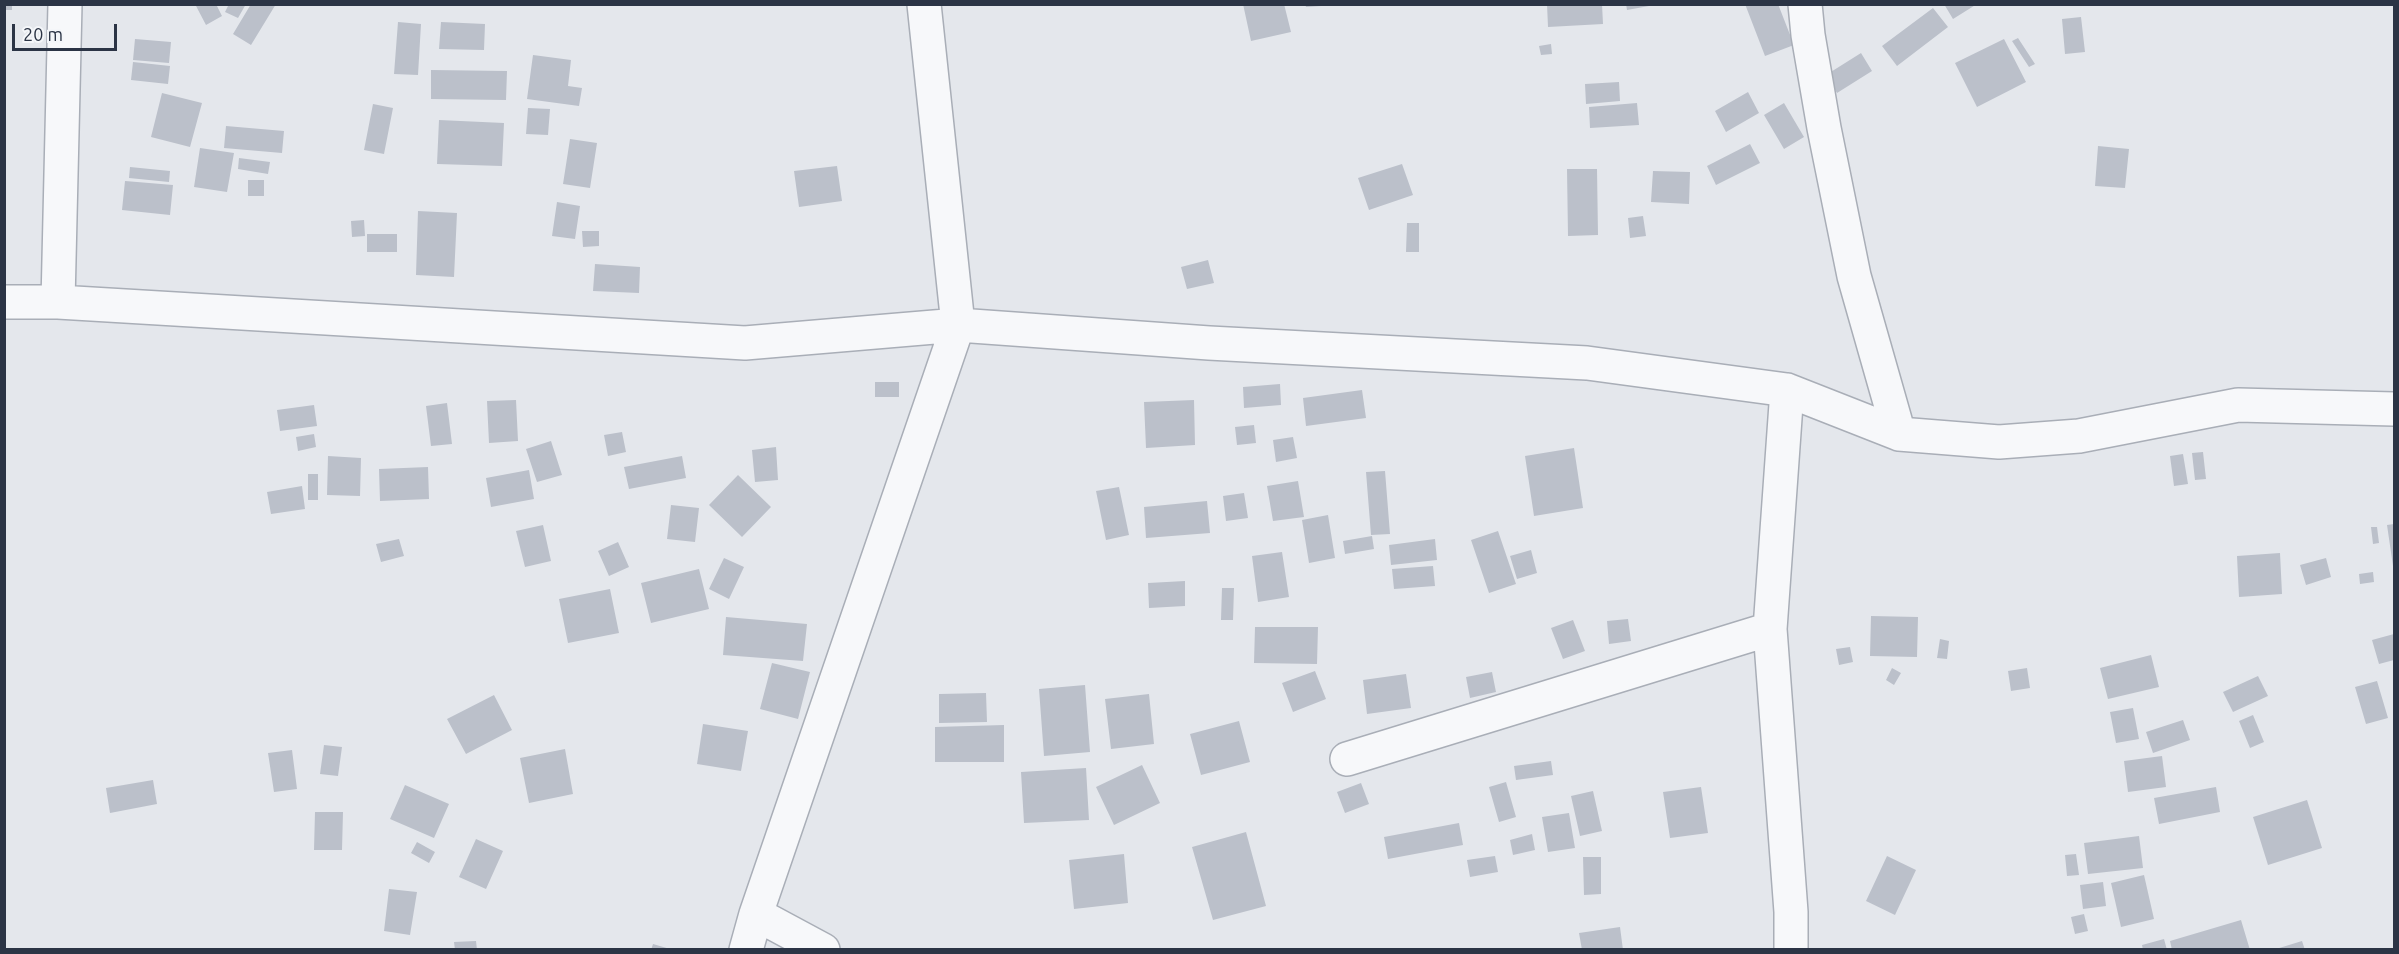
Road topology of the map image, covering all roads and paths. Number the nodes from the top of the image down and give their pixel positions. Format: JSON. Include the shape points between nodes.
{"nodes":[{"id":1,"x":64,"y":4,"type":"edge"},
{"id":2,"x":924,"y":4,"type":"edge"},
{"id":3,"x":1805,"y":4,"type":"edge"},
{"id":4,"x":4,"y":302,"type":"edge"},
{"id":5,"x":58,"y":302,"type":"junction"},
{"id":6,"x":958,"y":325,"type":"junction"},
{"id":7,"x":1787,"y":390,"type":"junction"},
{"id":8,"x":2394,"y":410,"type":"edge"},
{"id":9,"x":1899,"y":434,"type":"junction"},
{"id":10,"x":1770,"y":629,"type":"junction"},
{"id":11,"x":1347,"y":759,"type":"dead end"},
{"id":12,"x":756,"y":914,"type":"junction"},
{"id":13,"x":746,"y":950,"type":"edge"},
{"id":14,"x":823,"y":950,"type":"edge"},
{"id":15,"x":1791,"y":950,"type":"edge"}],
"edges":[{"from":1,"to":5,"type":"street"},
{"from":2,"to":6,"type":"street"},
{"from":3,"to":9,"type":"street","via":[[1822,116],[1854,276]]},
{"from":4,"to":5,"type":"street"},
{"from":5,"to":6,"type":"street","via":[[745,343]]},
{"from":6,"to":7,"type":"street","via":[[1587,363]]},
{"from":6,"to":12,"type":"street"},
{"from":7,"to":9,"type":"street"},
{"from":7,"to":10,"type":"street"},
{"from":8,"to":9,"type":"street","via":[[2238,405],[2079,436],[1999,442]]},
{"from":10,"to":11,"type":"street"},
{"from":10,"to":15,"type":"street"},
{"from":12,"to":13,"type":"street"},
{"from":12,"to":14,"type":"street"}]}
